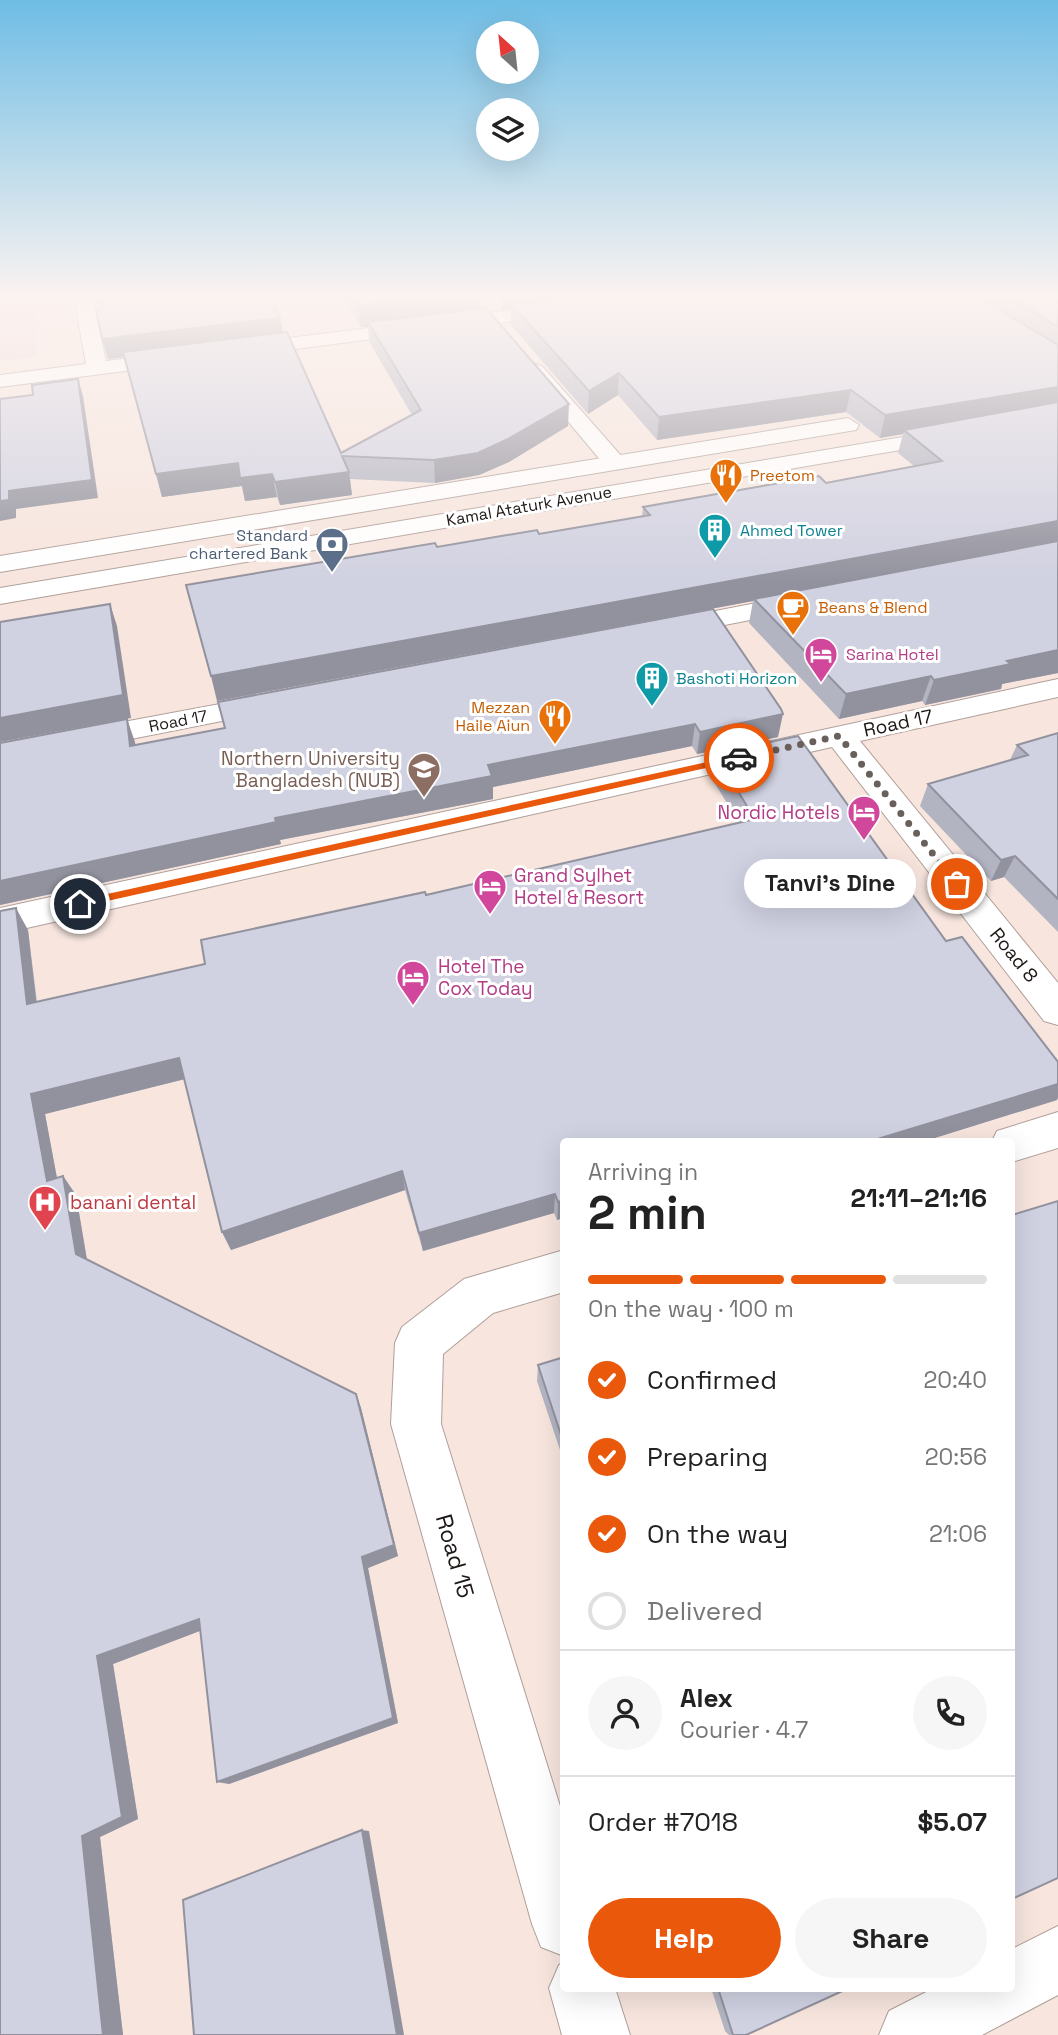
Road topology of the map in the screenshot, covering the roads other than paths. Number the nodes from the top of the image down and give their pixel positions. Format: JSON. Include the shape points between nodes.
{"nodes":[{"id":1,"x":554,"y":392,"type":"edge"},
{"id":2,"x":1058,"y":418,"type":"edge"},
{"id":3,"x":870,"y":422,"type":"edge"},
{"id":4,"x":615,"y":463,"type":"junction"},
{"id":5,"x":0,"y":564,"type":"edge"},
{"id":6,"x":0,"y":596,"type":"edge"},
{"id":7,"x":824,"y":598,"type":"edge"},
{"id":8,"x":646,"y":632,"type":"edge"},
{"id":9,"x":1058,"y":688,"type":"edge"},
{"id":10,"x":302,"y":698,"type":"edge"},
{"id":11,"x":839,"y":736,"type":"junction"},
{"id":12,"x":0,"y":755,"type":"edge"},
{"id":13,"x":0,"y":921,"type":"edge"},
{"id":14,"x":1058,"y":1010,"type":"edge"},
{"id":15,"x":1058,"y":1130,"type":"edge"},
{"id":16,"x":1015,"y":1142,"type":"edge"},
{"id":17,"x":560,"y":1272,"type":"edge"},
{"id":18,"x":560,"y":1910,"type":"edge"},
{"id":19,"x":1058,"y":1959,"type":"edge"},
{"id":20,"x":1015,"y":1982,"type":"edge"},
{"id":21,"x":583,"y":1992,"type":"edge"},
{"id":22,"x":995,"y":1992,"type":"edge"},
{"id":23,"x":596,"y":2035,"type":"edge"},
{"id":24,"x":913,"y":2035,"type":"edge"}],
"edges":[{"from":1,"to":4,"type":"street"},
{"from":2,"to":6,"type":"street","name":"Kamal Ataturk Avenue"},
{"from":3,"to":4,"type":"street","name":"Kamal Ataturk Avenue"},
{"from":4,"to":5,"type":"street","name":"Kamal Ataturk Avenue"},
{"from":7,"to":8,"type":"street"},
{"from":9,"to":11,"type":"street","name":"Road 17"},
{"from":10,"to":12,"type":"street","name":"Road 17"},
{"from":11,"to":13,"type":"street","name":"Road 17"},
{"from":11,"to":14,"type":"street","name":"Road 8"},
{"from":15,"to":16,"type":"street"},
{"from":17,"to":18,"type":"street","name":"Road 15","via":[[480,1295],[419,1343],[416,1424]]},
{"from":19,"to":20,"type":"street"},
{"from":21,"to":23,"type":"street"},
{"from":22,"to":24,"type":"street"}]}
